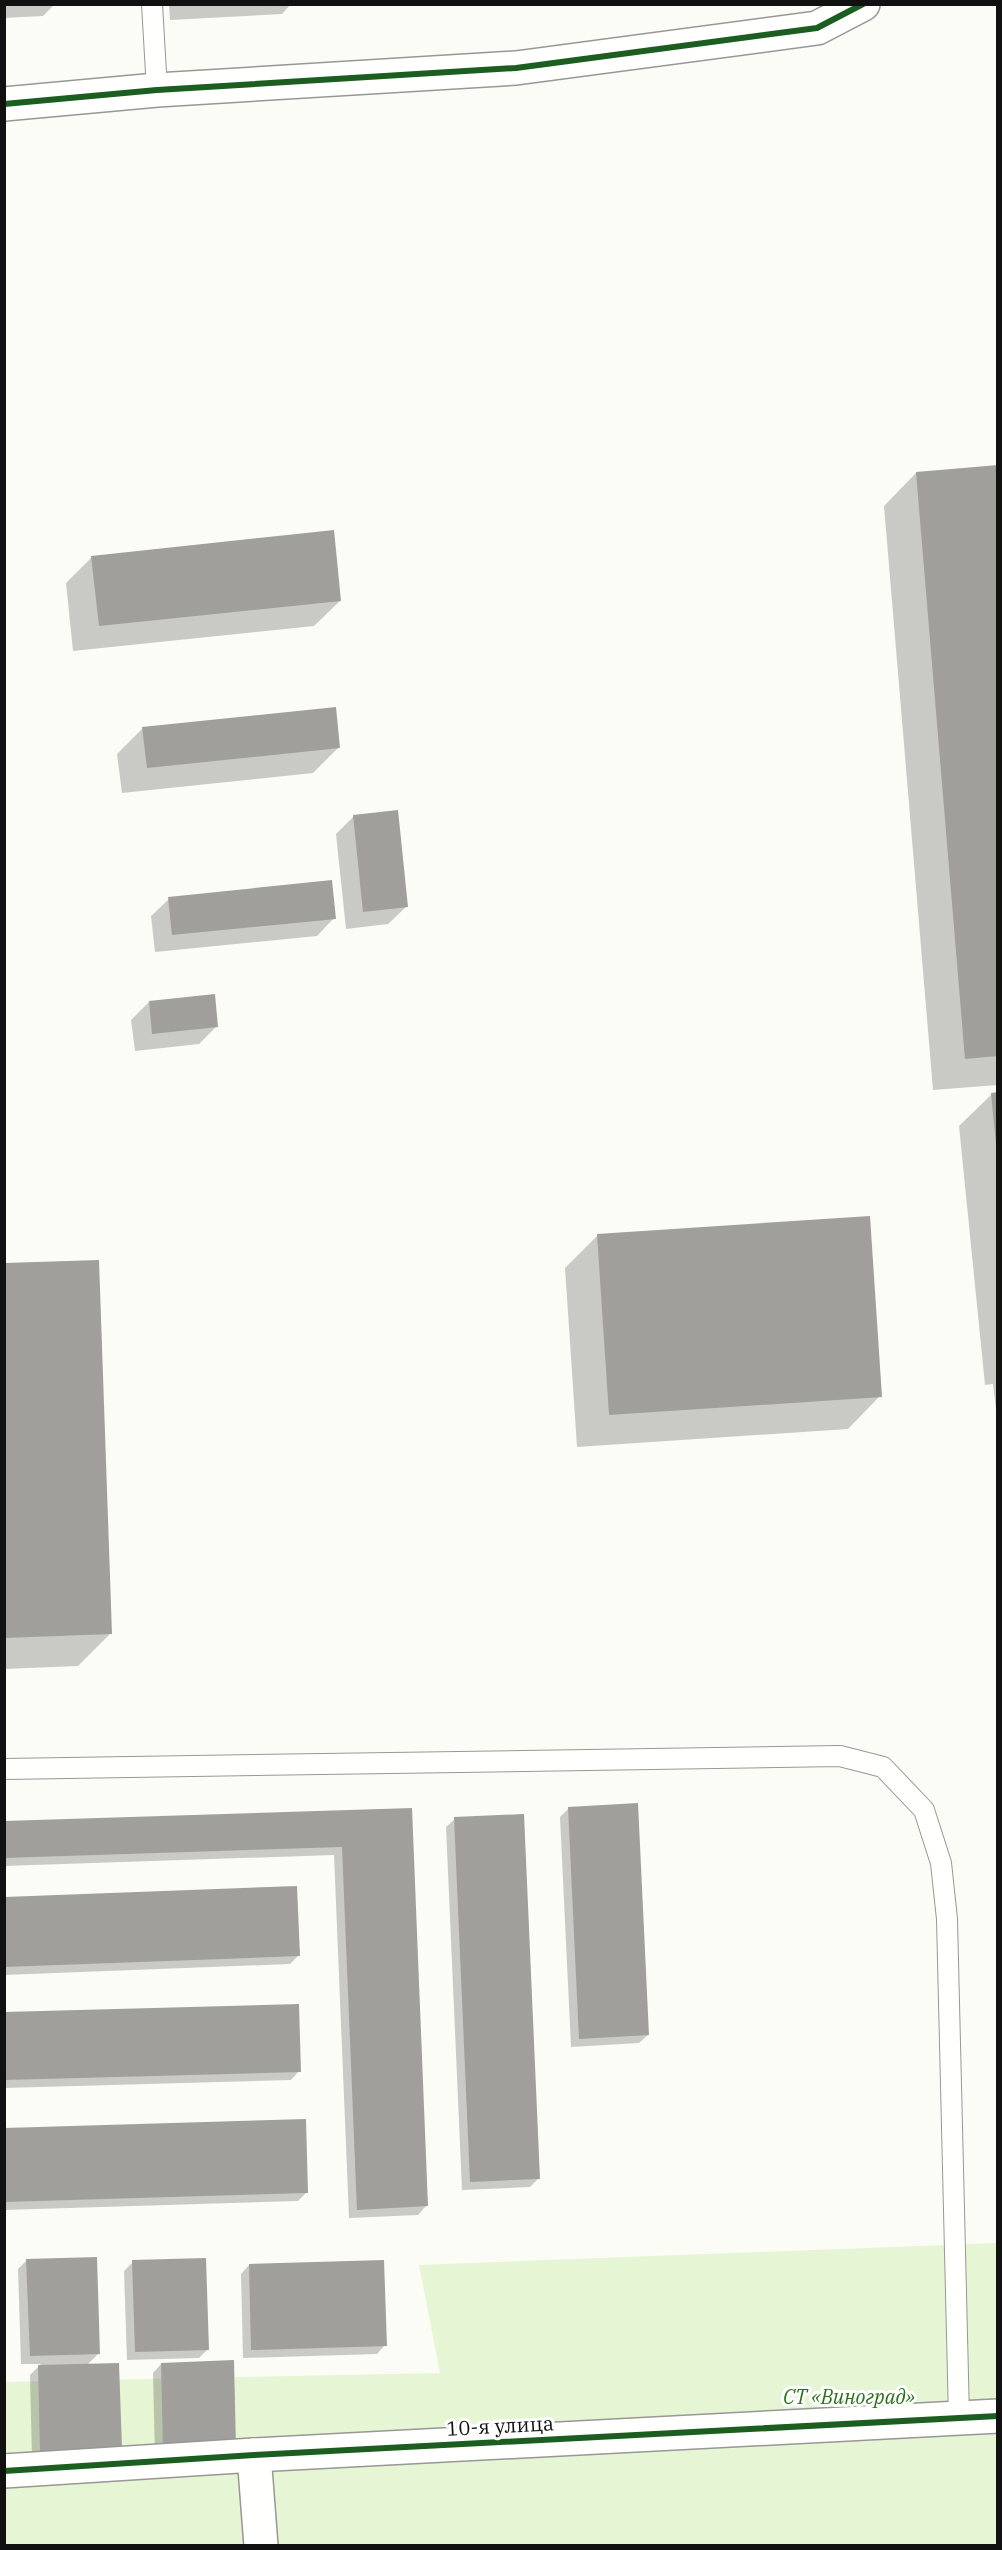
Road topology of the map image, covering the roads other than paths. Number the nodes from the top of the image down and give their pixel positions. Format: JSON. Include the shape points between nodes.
{"nodes":[{"id":1,"x":152,"y":4,"type":"edge"},
{"id":2,"x":863,"y":4,"type":"edge"},
{"id":3,"x":157,"y":90,"type":"junction"},
{"id":4,"x":4,"y":104,"type":"edge"},
{"id":5,"x":4,"y":1769,"type":"edge"},
{"id":6,"x":998,"y":2416,"type":"edge"},
{"id":7,"x":959,"y":2418,"type":"junction"},
{"id":8,"x":254,"y":2456,"type":"junction"},
{"id":9,"x":4,"y":2472,"type":"edge"},
{"id":10,"x":261,"y":2546,"type":"edge"}],
"edges":[{"from":1,"to":3,"type":"lane"},
{"from":2,"to":3,"type":"street","via":[[818,28],[516,68]]},
{"from":3,"to":4,"type":"street"},
{"from":5,"to":7,"type":"lane","via":[[840,1756],[883,1767],[924,1810],[941,1863],[947,1918]]},
{"from":6,"to":7,"type":"street","name":"10-я улица"},
{"from":7,"to":8,"type":"street","name":"10-я улица"},
{"from":8,"to":9,"type":"street","name":"10-я улица"},
{"from":8,"to":10,"type":"street"}]}
